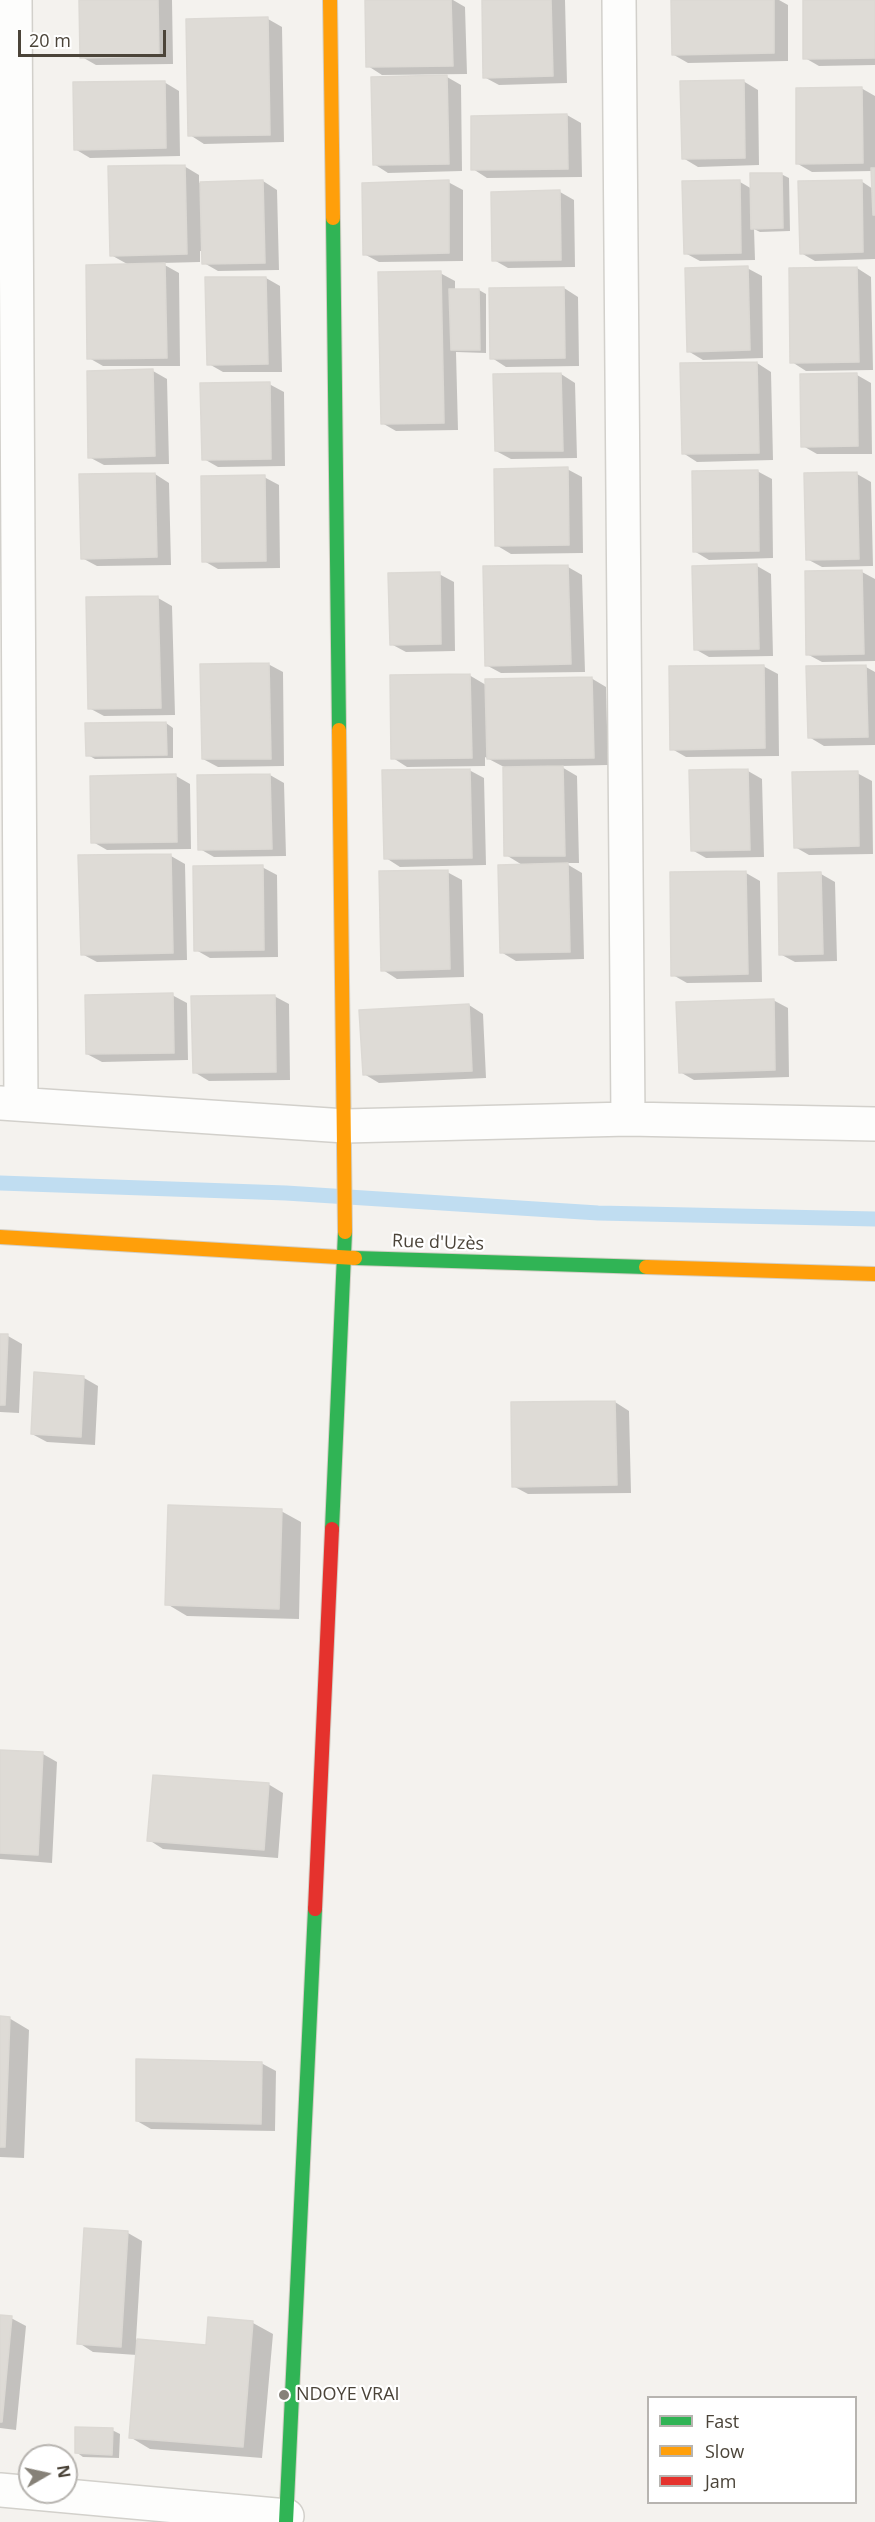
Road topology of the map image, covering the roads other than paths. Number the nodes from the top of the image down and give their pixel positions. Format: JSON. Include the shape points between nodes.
{"nodes":[{"id":1,"x":15,"y":0,"type":"edge"},
{"id":2,"x":330,"y":0,"type":"edge"},
{"id":3,"x":619,"y":0,"type":"edge"},
{"id":4,"x":11,"y":1103,"type":"edge"},
{"id":5,"x":628,"y":1119,"type":"junction"},
{"id":6,"x":875,"y":1124,"type":"edge"},
{"id":7,"x":345,"y":1125,"type":"junction"},
{"id":8,"x":0,"y":1237,"type":"edge"},
{"id":9,"x":345,"y":1258,"type":"junction"},
{"id":10,"x":875,"y":1274,"type":"edge"},
{"id":11,"x":0,"y":2490,"type":"edge"},
{"id":12,"x":286,"y":2519,"type":"edge"}],
"edges":[{"from":1,"to":4,"type":"street"},
{"from":2,"to":7,"type":"street"},
{"from":3,"to":5,"type":"street"},
{"from":4,"to":7,"type":"street"},
{"from":5,"to":6,"type":"street"},
{"from":5,"to":7,"type":"street"},
{"from":7,"to":9,"type":"street"},
{"from":8,"to":9,"type":"street","name":"Rue d'Uzès"},
{"from":9,"to":10,"type":"street","name":"Rue d'Uzès"},
{"from":9,"to":12,"type":"street"},
{"from":11,"to":12,"type":"street"}]}
